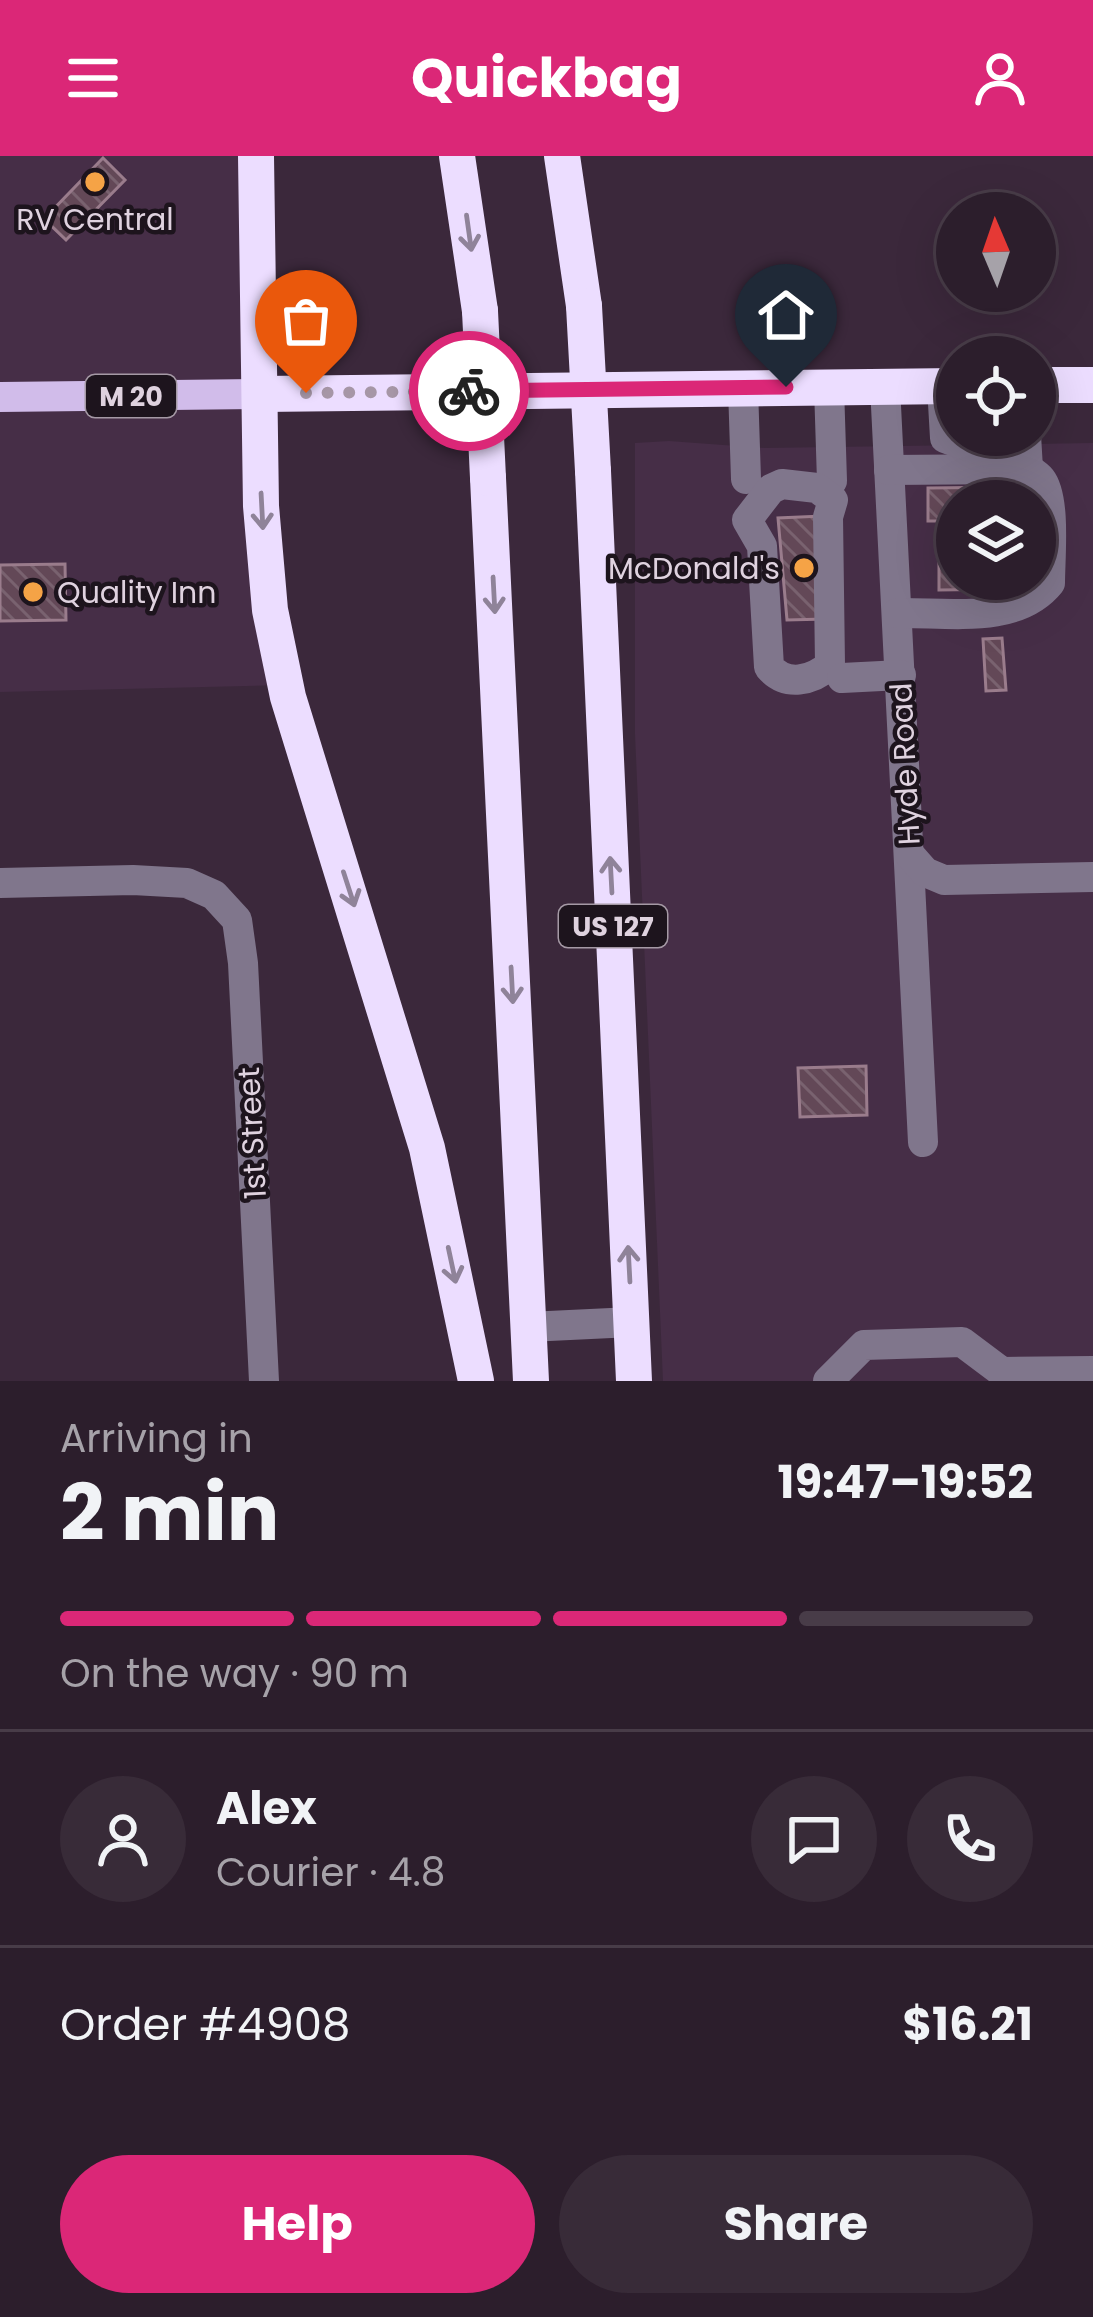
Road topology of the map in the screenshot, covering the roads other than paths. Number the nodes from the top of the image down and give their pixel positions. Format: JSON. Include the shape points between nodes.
{"nodes":[{"id":1,"x":256,"y":156,"type":"edge"},
{"id":2,"x":457,"y":156,"type":"edge"},
{"id":3,"x":562,"y":156,"type":"edge"},
{"id":4,"x":584,"y":156,"type":"edge"},
{"id":5,"x":576,"y":242,"type":"junction"},
{"id":6,"x":1056,"y":385,"type":"edge"},
{"id":7,"x":1093,"y":385,"type":"edge"},
{"id":8,"x":884,"y":386,"type":"junction"},
{"id":9,"x":936,"y":386,"type":"edge"},
{"id":10,"x":829,"y":387,"type":"junction"},
{"id":11,"x":743,"y":388,"type":"junction"},
{"id":12,"x":262,"y":394,"type":"junction"},
{"id":13,"x":0,"y":398,"type":"edge"},
{"id":14,"x":938,"y":456,"type":"edge"},
{"id":15,"x":956,"y":456,"type":"edge"},
{"id":16,"x":1027,"y":456,"type":"edge"},
{"id":17,"x":1028,"y":469,"type":"junction"},
{"id":18,"x":889,"y":470,"type":"junction"},
{"id":19,"x":746,"y":479,"type":"dead end"},
{"id":20,"x":832,"y":482,"type":"dead end"},
{"id":21,"x":747,"y":520,"type":"joint"},
{"id":22,"x":897,"y":614,"type":"junction"},
{"id":23,"x":901,"y":676,"type":"junction"},
{"id":24,"x":842,"y":678,"type":"dead end"},
{"id":25,"x":910,"y":855,"type":"junction"},
{"id":26,"x":1093,"y":877,"type":"edge"},
{"id":27,"x":0,"y":883,"type":"edge"},
{"id":28,"x":923,"y":1142,"type":"dead end"},
{"id":29,"x":632,"y":1322,"type":"junction"},
{"id":30,"x":528,"y":1327,"type":"junction"},
{"id":31,"x":1093,"y":1371,"type":"edge"},
{"id":32,"x":264,"y":1381,"type":"edge"},
{"id":33,"x":476,"y":1381,"type":"edge"},
{"id":34,"x":531,"y":1381,"type":"edge"},
{"id":35,"x":634,"y":1381,"type":"edge"},
{"id":36,"x":828,"y":1381,"type":"edge"}],
"edges":[{"from":1,"to":12,"type":"highway"},
{"from":2,"to":30,"type":"highway","one_way":true,"bridge":true,"via":[[480,311]]},
{"from":3,"to":5,"type":"highway","number":"US 127"},
{"from":4,"to":5,"type":"highway"},
{"from":29,"to":5,"type":"highway","number":"US 127","one_way":true,"bridge":true},
{"from":6,"to":7,"type":"highway"},
{"from":8,"to":9,"type":"highway","number":"M 20"},
{"from":8,"to":10,"type":"highway","number":"M 20"},
{"from":8,"to":18,"type":"street","name":"Hyde Road"},
{"from":10,"to":11,"type":"highway","number":"M 20"},
{"from":10,"to":20,"type":"street"},
{"from":11,"to":12,"type":"highway","number":"M 20"},
{"from":11,"to":19,"type":"street"},
{"from":12,"to":13,"type":"main road","number":"M 20"},
{"from":12,"to":33,"type":"highway","one_way":true,"via":[[261,506],[288,697],[427,1148]]},
{"from":14,"to":18,"type":"street"},
{"from":15,"to":17,"type":"street"},
{"from":16,"to":17,"type":"street"},
{"from":17,"to":22,"type":"street","via":[[1048,499],[1050,583],[1038,598],[1006,611]]},
{"from":18,"to":22,"type":"street","name":"Hyde Road"},
{"from":21,"to":21,"type":"street","via":[[762,546],[769,667],[782,679],[820,674],[833,648],[833,500],[817,488],[782,484]]},
{"from":22,"to":23,"type":"street","name":"Hyde Road"},
{"from":23,"to":24,"type":"street"},
{"from":23,"to":25,"type":"street","name":"Hyde Road"},
{"from":25,"to":26,"type":"street","via":[[944,880]]},
{"from":25,"to":28,"type":"street","name":"Hyde Road"},
{"from":27,"to":32,"type":"street","name":"1st Street","via":[[187,884],[214,895],[237,920]]},
{"from":29,"to":30,"type":"street"},
{"from":29,"to":35,"type":"highway","number":"US 127"},
{"from":30,"to":34,"type":"highway"},
{"from":31,"to":36,"type":"street","via":[[1002,1372],[962,1342],[864,1345]]}]}
